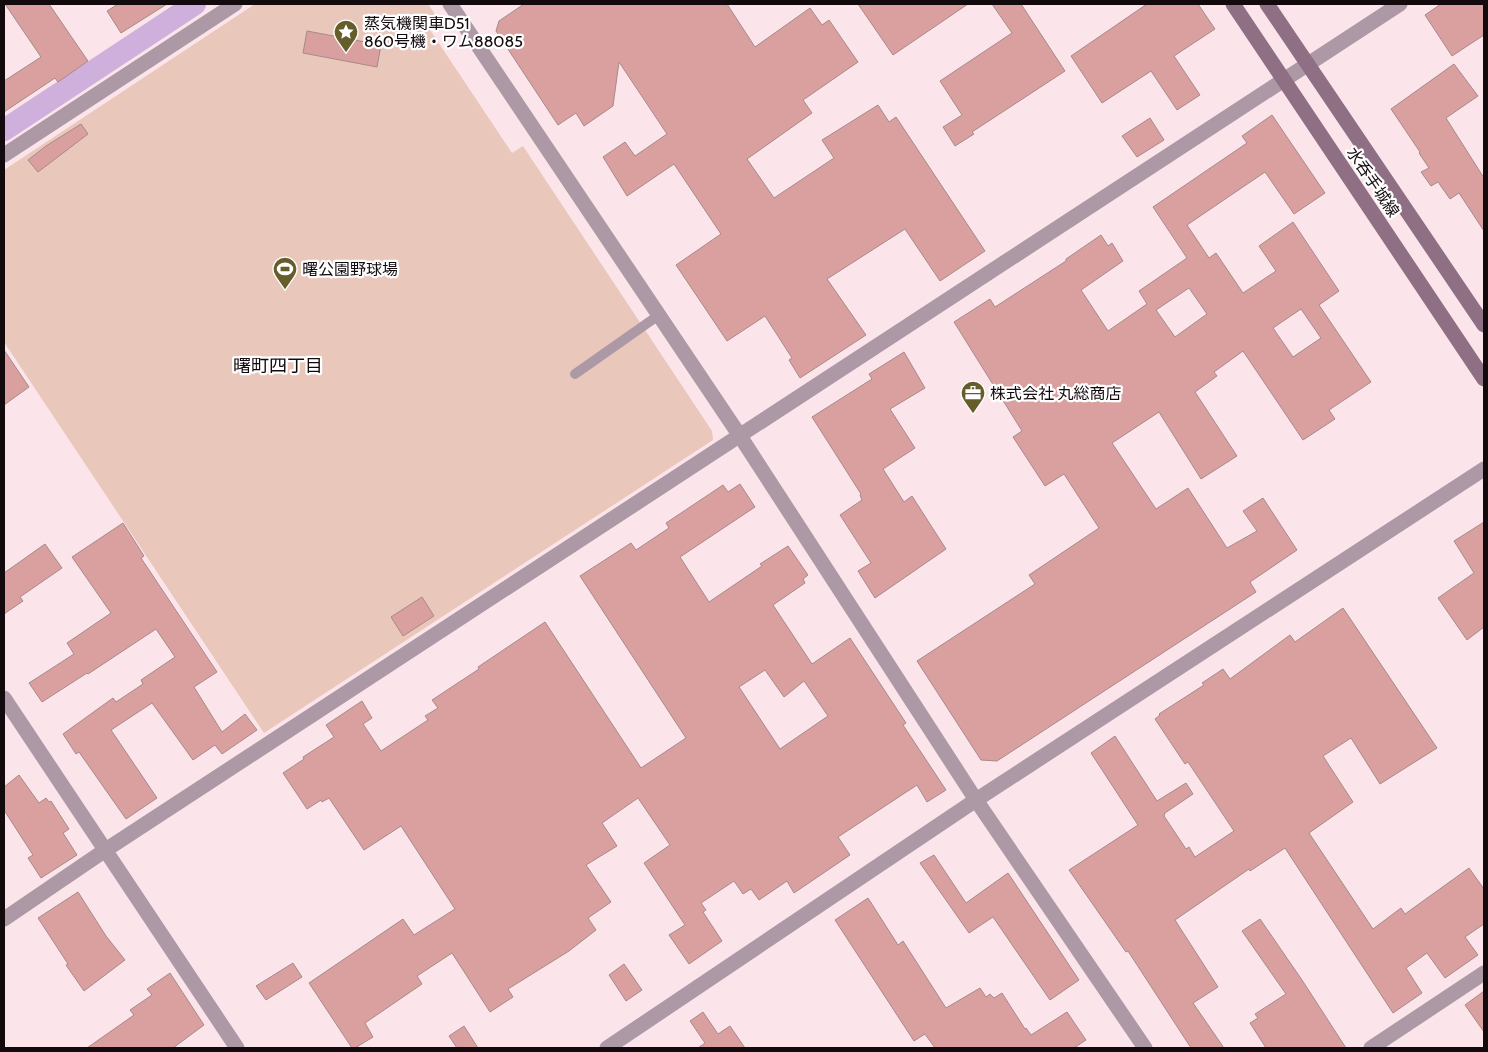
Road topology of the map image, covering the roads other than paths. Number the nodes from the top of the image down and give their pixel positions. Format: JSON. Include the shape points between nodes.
{"nodes":[{"id":1,"x":234,"y":4,"type":"edge"},
{"id":2,"x":450,"y":4,"type":"edge"},
{"id":3,"x":1232,"y":4,"type":"edge"},
{"id":4,"x":1267,"y":4,"type":"edge"},
{"id":5,"x":1400,"y":4,"type":"edge"},
{"id":6,"x":1308,"y":65,"type":"junction"},
{"id":7,"x":1284,"y":80,"type":"junction"},
{"id":8,"x":4,"y":155,"type":"edge"},
{"id":9,"x":659,"y":315,"type":"junction"},
{"id":10,"x":1484,"y":325,"type":"edge"},
{"id":11,"x":575,"y":374,"type":"dead end"},
{"id":12,"x":1484,"y":379,"type":"edge"},
{"id":13,"x":740,"y":436,"type":"junction"},
{"id":14,"x":1484,"y":469,"type":"edge"},
{"id":15,"x":4,"y":698,"type":"edge"},
{"id":16,"x":976,"y":800,"type":"junction"},
{"id":17,"x":104,"y":851,"type":"junction"},
{"id":18,"x":4,"y":919,"type":"edge"},
{"id":19,"x":1484,"y":973,"type":"edge"},
{"id":20,"x":236,"y":1048,"type":"edge"},
{"id":21,"x":607,"y":1048,"type":"edge"},
{"id":22,"x":1145,"y":1048,"type":"edge"},
{"id":23,"x":1371,"y":1048,"type":"edge"}],
"edges":[{"from":1,"to":8,"type":"street"},
{"from":2,"to":9,"type":"street"},
{"from":3,"to":7,"type":"main road","name":"水呑手城線"},
{"from":4,"to":6,"type":"main road","name":"水呑手城線"},
{"from":5,"to":6,"type":"street"},
{"from":6,"to":7,"type":"street"},
{"from":6,"to":10,"type":"main road","name":"水呑手城線"},
{"from":7,"to":12,"type":"main road","name":"水呑手城線"},
{"from":7,"to":13,"type":"street"},
{"from":9,"to":11,"type":"lane"},
{"from":9,"to":13,"type":"street"},
{"from":13,"to":16,"type":"street"},
{"from":13,"to":17,"type":"street"},
{"from":14,"to":16,"type":"street"},
{"from":15,"to":17,"type":"street"},
{"from":16,"to":21,"type":"street"},
{"from":16,"to":22,"type":"street"},
{"from":17,"to":18,"type":"street"},
{"from":17,"to":20,"type":"street"},
{"from":19,"to":23,"type":"street"}]}
